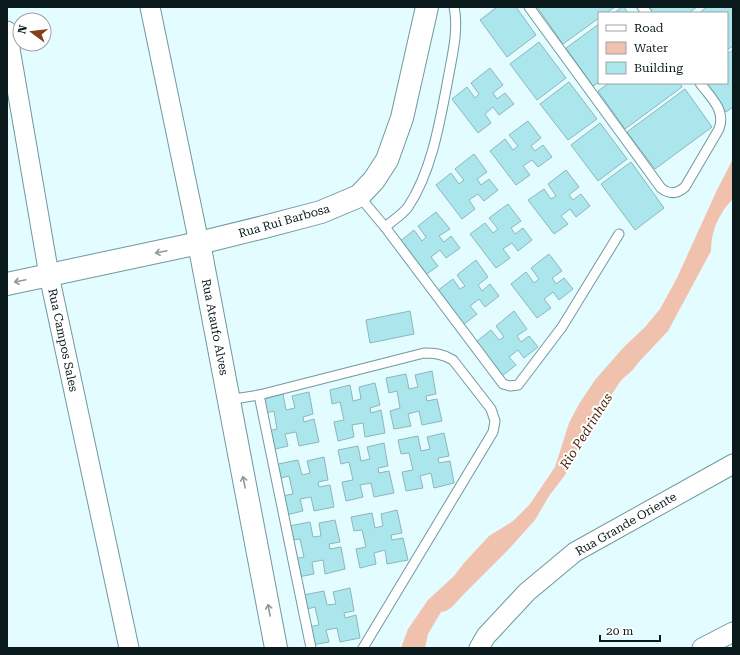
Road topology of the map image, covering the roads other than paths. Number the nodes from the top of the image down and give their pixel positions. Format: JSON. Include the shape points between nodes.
{"nodes":[{"id":1,"x":150,"y":7,"type":"edge"},
{"id":2,"x":428,"y":7,"type":"edge"},
{"id":3,"x":454,"y":7,"type":"edge"},
{"id":4,"x":529,"y":7,"type":"edge"},
{"id":5,"x":7,"y":31,"type":"edge"},
{"id":6,"x":701,"y":84,"type":"edge"},
{"id":7,"x":359,"y":196,"type":"junction"},
{"id":8,"x":385,"y":228,"type":"junction"},
{"id":9,"x":619,"y":234,"type":"dead end"},
{"id":10,"x":199,"y":244,"type":"junction"},
{"id":11,"x":49,"y":275,"type":"junction"},
{"id":12,"x":7,"y":284,"type":"edge"},
{"id":13,"x":259,"y":395,"type":"junction"},
{"id":14,"x":228,"y":400,"type":"junction"},
{"id":15,"x":733,"y":464,"type":"edge"},
{"id":16,"x":733,"y":632,"type":"edge"},
{"id":17,"x":129,"y":648,"type":"edge"},
{"id":18,"x":276,"y":648,"type":"edge"},
{"id":19,"x":311,"y":648,"type":"edge"},
{"id":20,"x":363,"y":648,"type":"edge"},
{"id":21,"x":479,"y":648,"type":"edge"},
{"id":22,"x":702,"y":648,"type":"edge"}],
"edges":[{"from":1,"to":10,"type":"street","name":"Rua Ataufo Alves"},
{"from":2,"to":7,"type":"street","name":"Rua Rui Barbosa","via":[[402,118],[387,160],[374,180]]},
{"from":3,"to":8,"type":"lane","via":[[454,45],[434,147],[422,180],[407,208]]},
{"from":4,"to":6,"type":"lane","via":[[666,192],[680,192],[685,187],[721,124],[722,118],[718,107]]},
{"from":5,"to":11,"type":"street","name":"Rua Campos Sales"},
{"from":7,"to":8,"type":"lane"},
{"from":7,"to":10,"type":"street","name":"Rua Rui Barbosa","via":[[321,212]]},
{"from":8,"to":9,"type":"lane","via":[[503,384],[510,386],[518,384],[562,327]]},
{"from":10,"to":11,"type":"street","name":"Rua Rui Barbosa","one_way":true},
{"from":10,"to":14,"type":"street","name":"Rua Ataufo Alves"},
{"from":11,"to":12,"type":"street","name":"Rua Rui Barbosa","one_way":true},
{"from":11,"to":17,"type":"street","name":"Rua Campos Sales"},
{"from":13,"to":14,"type":"lane"},
{"from":13,"to":19,"type":"lane"},
{"from":13,"to":20,"type":"lane","via":[[424,352],[445,355],[453,360],[491,409],[495,421],[494,432]]},
{"from":18,"to":14,"type":"street","name":"Rua Ataufo Alves","one_way":true},
{"from":15,"to":21,"type":"street","name":"Rua Grande Oriente","via":[[575,552],[527,592],[486,636]]},
{"from":16,"to":22,"type":"street"}]}
